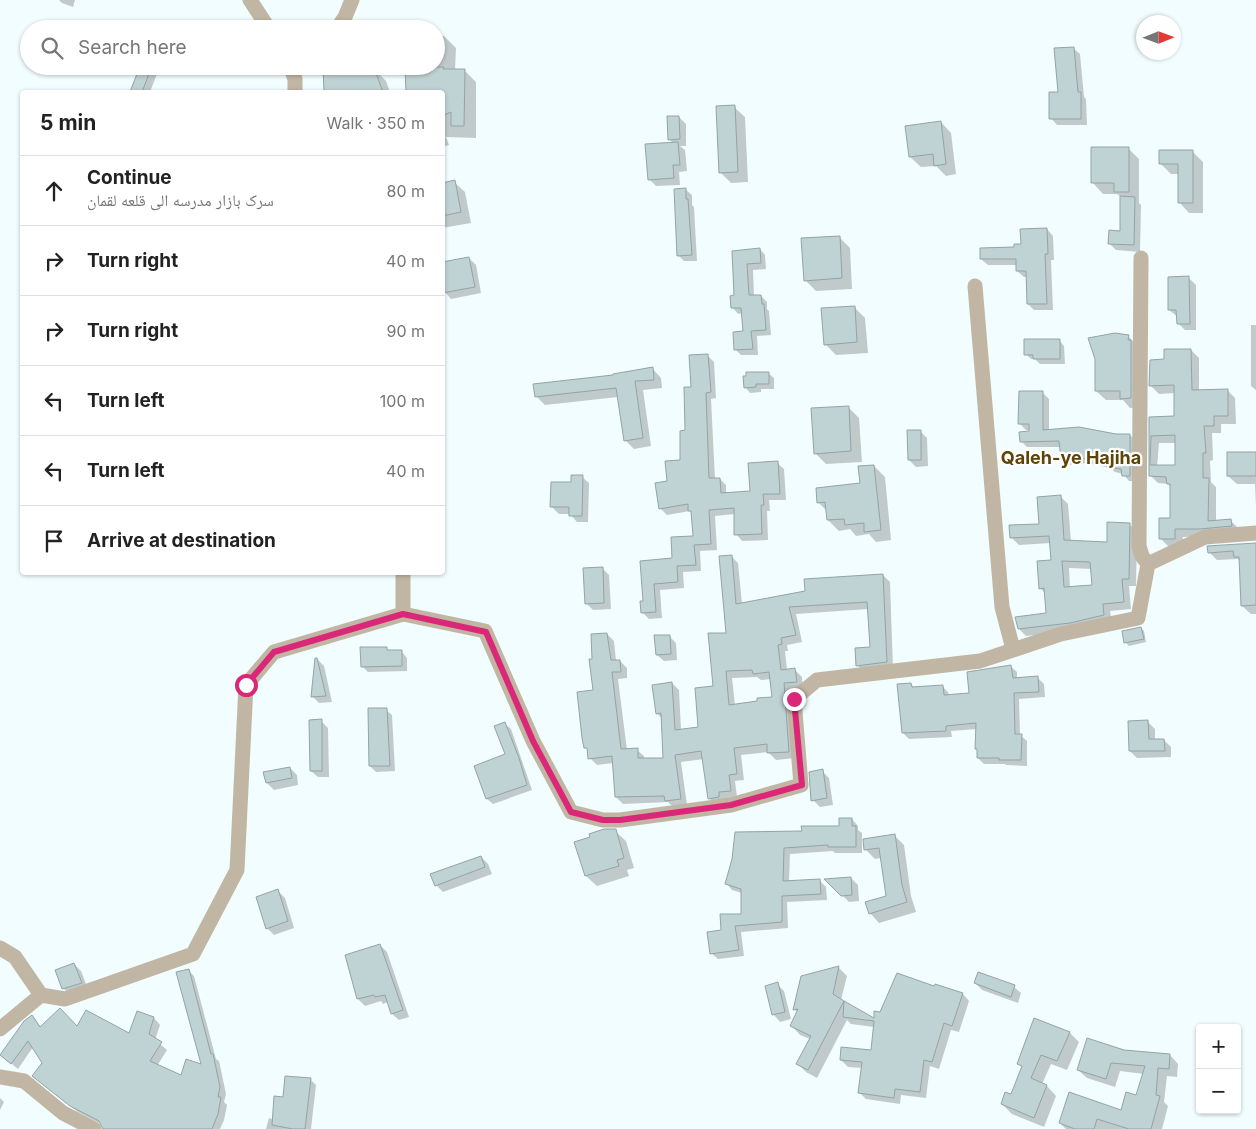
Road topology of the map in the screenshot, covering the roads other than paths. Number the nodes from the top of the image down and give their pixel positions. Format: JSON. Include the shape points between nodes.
{"nodes":[{"id":1,"x":250,"y":0,"type":"edge"},
{"id":2,"x":352,"y":0,"type":"edge"},
{"id":3,"x":263,"y":20,"type":"edge"},
{"id":4,"x":343,"y":20,"type":"edge"},
{"id":5,"x":1141,"y":258,"type":"dead end"},
{"id":6,"x":975,"y":286,"type":"dead end"},
{"id":7,"x":1256,"y":533,"type":"edge"},
{"id":8,"x":1148,"y":564,"type":"junction"},
{"id":9,"x":403,"y":575,"type":"edge"},
{"id":10,"x":403,"y":614,"type":"junction"},
{"id":11,"x":1013,"y":649,"type":"junction"},
{"id":12,"x":0,"y":948,"type":"edge"},
{"id":13,"x":41,"y":995,"type":"junction"},
{"id":14,"x":0,"y":1030,"type":"edge"},
{"id":15,"x":0,"y":1077,"type":"edge"},
{"id":16,"x":94,"y":1129,"type":"edge"}],
"edges":[{"from":1,"to":3,"type":"street"},
{"from":2,"to":4,"type":"street"},
{"from":5,"to":8,"type":"street","via":[[1139,546]]},
{"from":6,"to":11,"type":"street","via":[[1002,607]]},
{"from":7,"to":8,"type":"street","via":[[1205,537]]},
{"from":8,"to":11,"type":"street","via":[[1138,618],[1061,634]]},
{"from":9,"to":10,"type":"street"},
{"from":10,"to":11,"type":"street","via":[[486,632],[533,741],[571,812],[603,820],[731,805],[802,785],[794,699],[817,680],[980,661]]},
{"from":10,"to":13,"type":"street","via":[[274,652],[246,685],[237,870],[193,954],[65,1000]]},
{"from":12,"to":13,"type":"street","via":[[15,957]]},
{"from":13,"to":14,"type":"street"},
{"from":15,"to":16,"type":"street","via":[[24,1081],[63,1113]]}]}
